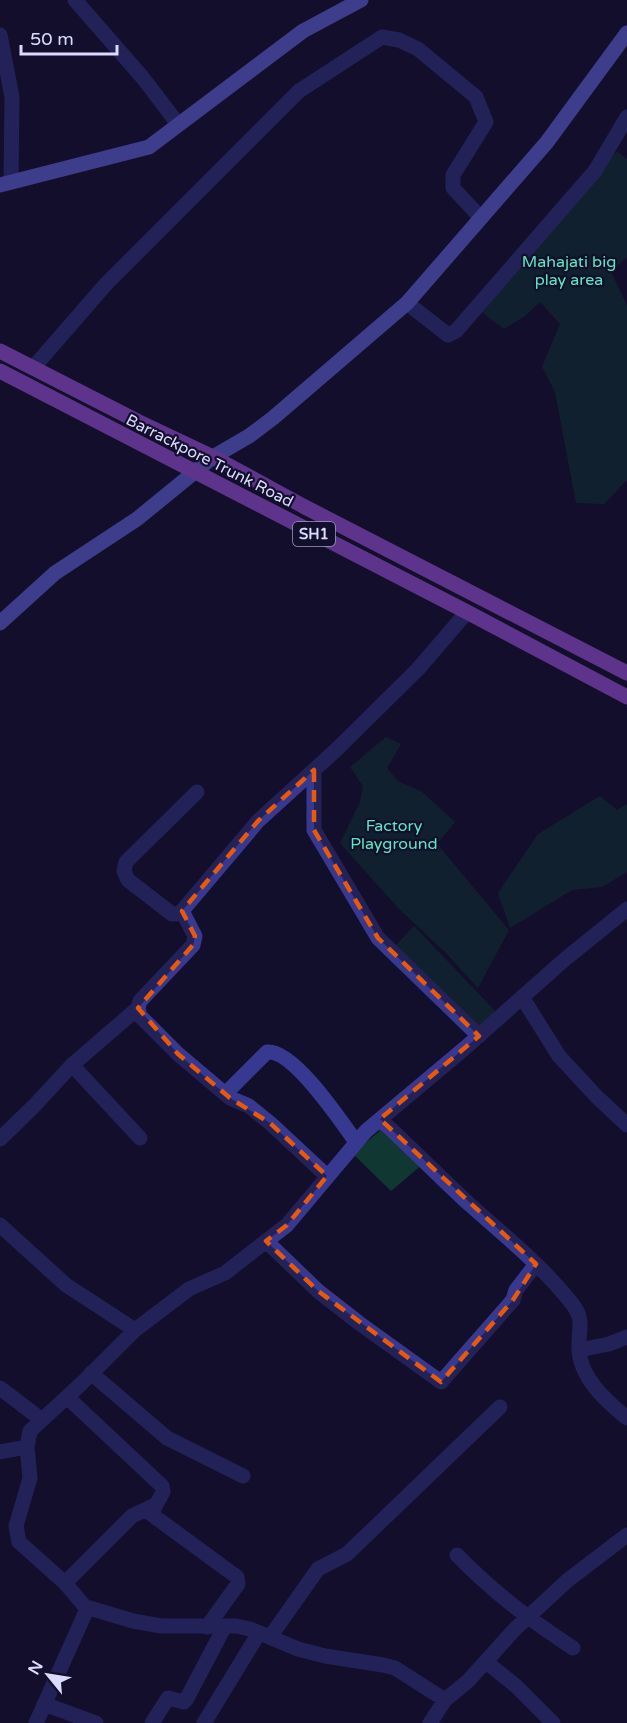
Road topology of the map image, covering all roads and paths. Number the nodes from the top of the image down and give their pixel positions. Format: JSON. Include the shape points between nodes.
{"nodes":[{"id":1,"x":75,"y":0,"type":"edge"},
{"id":2,"x":361,"y":0,"type":"edge"},
{"id":3,"x":627,"y":33,"type":"edge"},
{"id":4,"x":0,"y":35,"type":"edge"},
{"id":5,"x":627,"y":117,"type":"edge"},
{"id":6,"x":178,"y":124,"type":"junction"},
{"id":7,"x":5,"y":184,"type":"edge"},
{"id":8,"x":481,"y":218,"type":"junction"},
{"id":9,"x":407,"y":303,"type":"junction"},
{"id":10,"x":0,"y":351,"type":"edge"},
{"id":11,"x":33,"y":368,"type":"junction"},
{"id":12,"x":0,"y":371,"type":"edge"},
{"id":13,"x":213,"y":457,"type":"junction"},
{"id":14,"x":195,"y":472,"type":"junction"},
{"id":15,"x":467,"y":612,"type":"junction"},
{"id":16,"x":0,"y":623,"type":"edge"},
{"id":17,"x":627,"y":673,"type":"edge"},
{"id":18,"x":627,"y":697,"type":"edge"},
{"id":19,"x":314,"y":770,"type":"junction"},
{"id":20,"x":197,"y":792,"type":"dead end"},
{"id":21,"x":627,"y":909,"type":"edge"},
{"id":22,"x":182,"y":911,"type":"junction"},
{"id":23,"x":522,"y":997,"type":"junction"},
{"id":24,"x":138,"y":1008,"type":"junction"},
{"id":25,"x":479,"y":1036,"type":"junction"},
{"id":26,"x":72,"y":1065,"type":"junction"},
{"id":27,"x":225,"y":1094,"type":"junction"},
{"id":28,"x":380,"y":1119,"type":"junction"},
{"id":29,"x":627,"y":1123,"type":"edge"},
{"id":30,"x":140,"y":1138,"type":"dead end"},
{"id":31,"x":0,"y":1139,"type":"edge"},
{"id":32,"x":356,"y":1142,"type":"junction"},
{"id":33,"x":327,"y":1176,"type":"junction"},
{"id":34,"x":0,"y":1225,"type":"edge"},
{"id":35,"x":266,"y":1241,"type":"junction"},
{"id":36,"x":536,"y":1264,"type":"junction"},
{"id":37,"x":135,"y":1330,"type":"junction"},
{"id":38,"x":627,"y":1337,"type":"edge"},
{"id":39,"x":579,"y":1350,"type":"junction"},
{"id":40,"x":91,"y":1373,"type":"junction"},
{"id":41,"x":0,"y":1388,"type":"edge"},
{"id":42,"x":67,"y":1397,"type":"junction"},
{"id":43,"x":500,"y":1407,"type":"dead end"},
{"id":44,"x":627,"y":1418,"type":"edge"},
{"id":45,"x":42,"y":1420,"type":"junction"},
{"id":46,"x":27,"y":1446,"type":"junction"},
{"id":47,"x":0,"y":1452,"type":"edge"},
{"id":48,"x":243,"y":1476,"type":"dead end"},
{"id":49,"x":155,"y":1505,"type":"junction"},
{"id":50,"x":627,"y":1535,"type":"edge"},
{"id":51,"x":458,"y":1555,"type":"dead end"},
{"id":52,"x":65,"y":1583,"type":"junction"},
{"id":53,"x":86,"y":1607,"type":"junction"},
{"id":54,"x":527,"y":1617,"type":"junction"},
{"id":55,"x":225,"y":1626,"type":"junction"},
{"id":56,"x":207,"y":1627,"type":"junction"},
{"id":57,"x":264,"y":1635,"type":"junction"},
{"id":58,"x":573,"y":1648,"type":"dead end"},
{"id":59,"x":486,"y":1662,"type":"junction"},
{"id":60,"x":445,"y":1700,"type":"junction"},
{"id":61,"x":44,"y":1704,"type":"junction"},
{"id":62,"x":36,"y":1723,"type":"edge"},
{"id":63,"x":96,"y":1723,"type":"edge"},
{"id":64,"x":152,"y":1723,"type":"edge"},
{"id":65,"x":204,"y":1723,"type":"edge"},
{"id":66,"x":430,"y":1723,"type":"edge"},
{"id":67,"x":553,"y":1723,"type":"edge"}],
"edges":[{"from":1,"to":6,"type":"street"},
{"from":2,"to":6,"type":"street","via":[[303,31]]},
{"from":3,"to":8,"type":"street","via":[[547,142]]},
{"from":4,"to":7,"type":"street","via":[[12,97]]},
{"from":5,"to":9,"type":"street","via":[[595,171],[456,331],[448,335]]},
{"from":6,"to":7,"type":"street","via":[[149,147]]},
{"from":8,"to":9,"type":"street"},
{"from":8,"to":11,"type":"street","via":[[453,188],[453,175],[486,122],[476,97],[418,49],[382,37],[299,91],[106,284]]},
{"from":9,"to":13,"type":"street","via":[[273,418]]},
{"from":10,"to":11,"type":"main road","name":"Barrackpore Trunk Road","number":"SH1"},
{"from":11,"to":13,"type":"main road","name":"Barrackpore Trunk Road","number":"SH1"},
{"from":12,"to":14,"type":"main road","name":"Barrackpore Trunk Road","number":"SH1"},
{"from":13,"to":14,"type":"street"},
{"from":13,"to":17,"type":"main road","name":"Barrackpore Trunk Road","number":"SH1"},
{"from":14,"to":15,"type":"main road","name":"Barrackpore Trunk Road","number":"SH1"},
{"from":14,"to":16,"type":"street","via":[[137,519],[55,573]]},
{"from":15,"to":18,"type":"main road","name":"Barrackpore Trunk Road","number":"SH1"},
{"from":15,"to":19,"type":"street","via":[[418,669]]},
{"from":19,"to":22,"type":"street","via":[[258,821]]},
{"from":19,"to":25,"type":"street","via":[[314,830],[378,938]]},
{"from":20,"to":22,"type":"street","via":[[126,862],[124,871],[128,880],[172,914]]},
{"from":21,"to":23,"type":"street"},
{"from":22,"to":24,"type":"street","via":[[195,936],[193,945]]},
{"from":23,"to":25,"type":"street"},
{"from":23,"to":29,"type":"street","via":[[559,1056]]},
{"from":24,"to":26,"type":"street"},
{"from":24,"to":27,"type":"street","via":[[140,1016],[178,1054]]},
{"from":25,"to":28,"type":"street"},
{"from":26,"to":30,"type":"street"},
{"from":26,"to":31,"type":"street"},
{"from":27,"to":32,"type":"street","via":[[267,1052],[281,1054],[317,1090]]},
{"from":27,"to":33,"type":"street","via":[[249,1106]]},
{"from":28,"to":32,"type":"street"},
{"from":28,"to":36,"type":"street"},
{"from":32,"to":33,"type":"street"},
{"from":33,"to":35,"type":"street","via":[[287,1225]]},
{"from":34,"to":37,"type":"street","via":[[66,1285]]},
{"from":35,"to":36,"type":"street","via":[[318,1291],[441,1382],[513,1300]]},
{"from":35,"to":37,"type":"street","via":[[225,1273],[189,1289]]},
{"from":36,"to":39,"type":"street","via":[[578,1314],[582,1326]]},
{"from":37,"to":40,"type":"street"},
{"from":38,"to":39,"type":"street"},
{"from":39,"to":44,"type":"street","via":[[594,1385]]},
{"from":40,"to":42,"type":"street"},
{"from":40,"to":48,"type":"street","via":[[167,1438]]},
{"from":41,"to":45,"type":"street"},
{"from":42,"to":45,"type":"street"},
{"from":42,"to":49,"type":"street","via":[[162,1486],[163,1492]]},
{"from":43,"to":57,"type":"street","via":[[347,1554],[318,1569]]},
{"from":45,"to":46,"type":"street","via":[[30,1431]]},
{"from":46,"to":47,"type":"street"},
{"from":46,"to":52,"type":"street","via":[[30,1481],[16,1526],[17,1537]]},
{"from":49,"to":52,"type":"street","via":[[132,1516]]},
{"from":49,"to":56,"type":"street","via":[[151,1514],[237,1577],[238,1584]]},
{"from":50,"to":54,"type":"street"},
{"from":51,"to":54,"type":"street","via":[[496,1594]]},
{"from":52,"to":53,"type":"street"},
{"from":53,"to":56,"type":"street","via":[[147,1624]]},
{"from":53,"to":61,"type":"street"},
{"from":54,"to":58,"type":"street"},
{"from":54,"to":59,"type":"street"},
{"from":55,"to":56,"type":"street"},
{"from":55,"to":57,"type":"street"},
{"from":55,"to":64,"type":"street","via":[[186,1700],[168,1698]]},
{"from":57,"to":60,"type":"street","via":[[311,1652],[395,1668]]},
{"from":57,"to":65,"type":"street"},
{"from":59,"to":60,"type":"street"},
{"from":59,"to":67,"type":"street"},
{"from":60,"to":66,"type":"street"},
{"from":61,"to":62,"type":"street"},
{"from":61,"to":63,"type":"street"}]}
